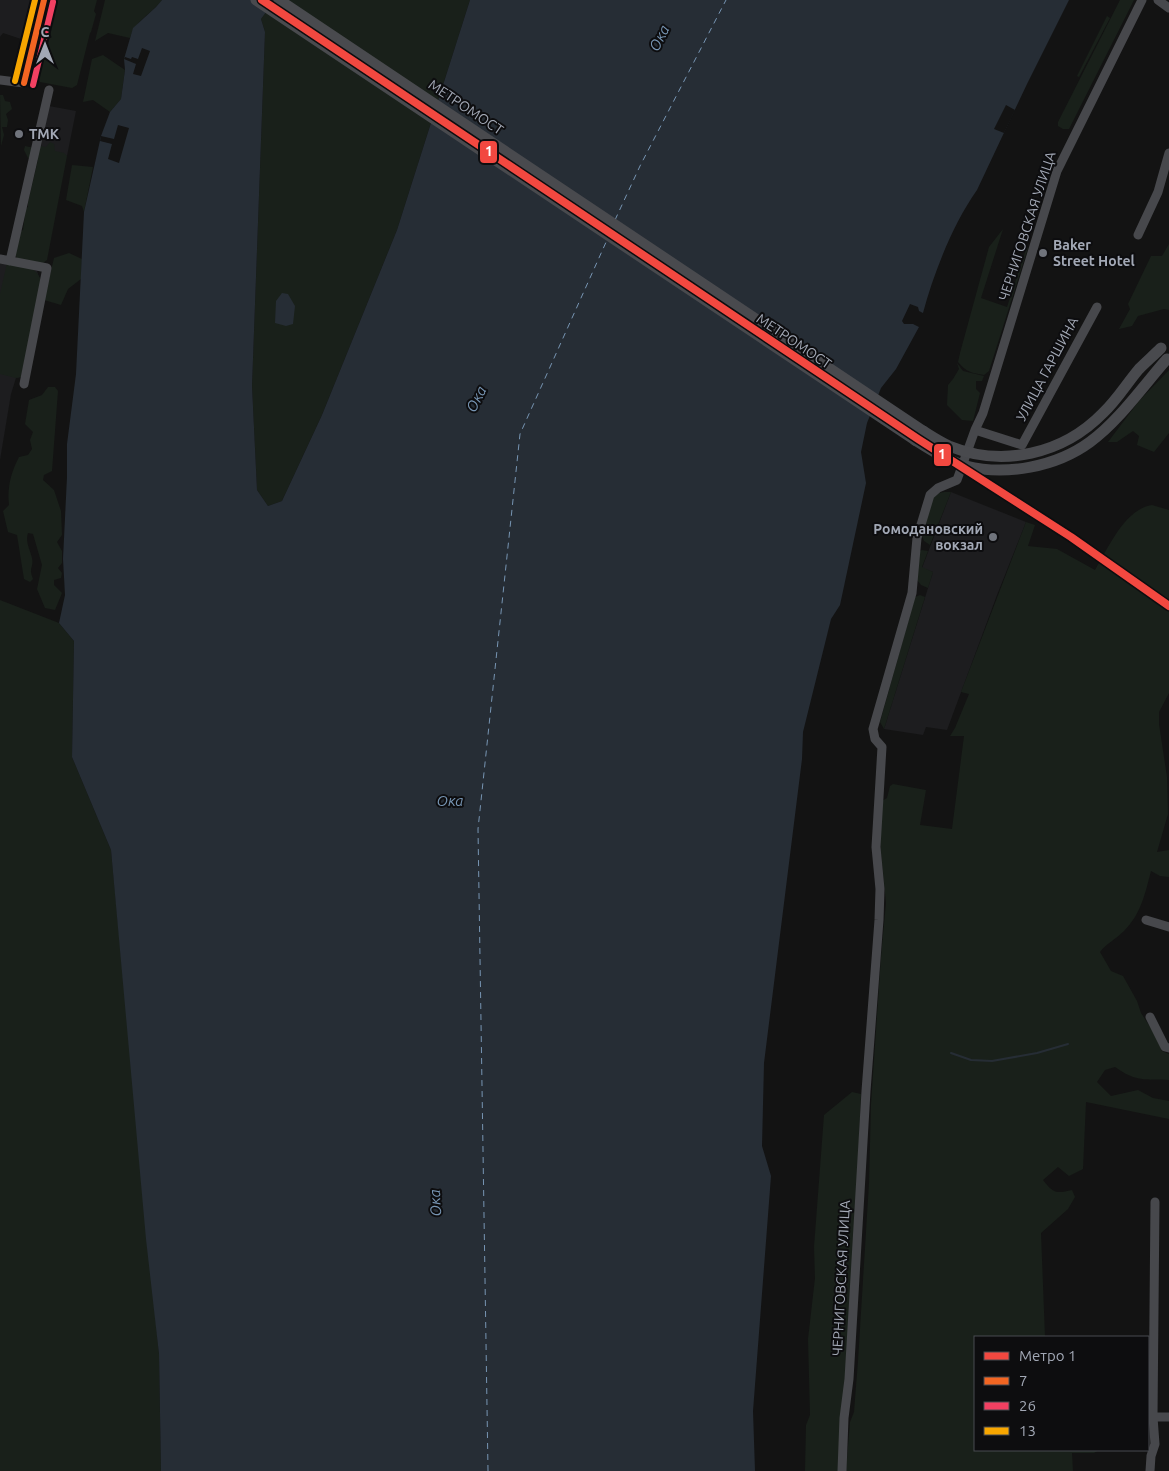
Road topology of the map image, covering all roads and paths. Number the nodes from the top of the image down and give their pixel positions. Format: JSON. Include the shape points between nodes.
{"nodes":[{"id":1,"x":44,"y":0,"type":"edge"},
{"id":2,"x":256,"y":0,"type":"edge"},
{"id":3,"x":279,"y":0,"type":"edge"},
{"id":4,"x":1142,"y":0,"type":"edge"},
{"id":5,"x":1158,"y":0,"type":"edge"},
{"id":6,"x":1169,"y":8,"type":"edge"},
{"id":7,"x":0,"y":80,"type":"edge"},
{"id":8,"x":49,"y":90,"type":"dead end"},
{"id":9,"x":1169,"y":152,"type":"edge"},
{"id":10,"x":1138,"y":235,"type":"dead end"},
{"id":11,"x":0,"y":259,"type":"edge"},
{"id":12,"x":10,"y":261,"type":"junction"},
{"id":13,"x":1096,"y":306,"type":"dead end"},
{"id":14,"x":1165,"y":345,"type":"edge"},
{"id":15,"x":1168,"y":358,"type":"edge"},
{"id":16,"x":24,"y":384,"type":"dead end"},
{"id":17,"x":975,"y":430,"type":"junction"},
{"id":18,"x":1146,"y":920,"type":"dead end"},
{"id":19,"x":1169,"y":927,"type":"edge"},
{"id":20,"x":1150,"y":1017,"type":"dead end"},
{"id":21,"x":1169,"y":1048,"type":"edge"},
{"id":22,"x":1155,"y":1202,"type":"dead end"},
{"id":23,"x":1153,"y":1416,"type":"junction"},
{"id":24,"x":1169,"y":1417,"type":"edge"},
{"id":25,"x":842,"y":1471,"type":"edge"},
{"id":26,"x":1150,"y":1471,"type":"edge"}],
"edges":[{"from":1,"to":7,"type":"street","via":[[24,83]]},
{"from":2,"to":15,"type":"main road","name":"МЕТРОМОСТ","bridge":true,"via":[[916,440],[966,466],[1022,468],[1066,456],[1090,442],[1111,423]]},
{"from":3,"to":14,"type":"main road","name":"МЕТРОМОСТ","bridge":true,"via":[[948,445],[973,454],[998,456],[1049,450],[1087,428],[1105,412],[1140,369]]},
{"from":4,"to":17,"type":"street","name":"ЧЕРНИГОВСКАЯ УЛИЦА","via":[[1057,171],[983,414]]},
{"from":5,"to":6,"type":"street"},
{"from":8,"to":12,"type":"street"},
{"from":9,"to":10,"type":"street","via":[[1158,192]]},
{"from":11,"to":12,"type":"street"},
{"from":12,"to":16,"type":"street","via":[[47,268]]},
{"from":13,"to":17,"type":"street","name":"УЛИЦА ГАРШИНА","via":[[1022,445]]},
{"from":17,"to":25,"type":"street","name":"ЧЕРНИГОВСКАЯ УЛИЦА","via":[[958,480],[930,495],[917,538],[912,593],[873,729],[875,739],[882,747],[876,847],[880,889],[878,945]]},
{"from":18,"to":19,"type":"street"},
{"from":20,"to":21,"type":"street","via":[[1165,1047]]},
{"from":22,"to":23,"type":"street"},
{"from":23,"to":24,"type":"street"},
{"from":23,"to":26,"type":"street","via":[[1155,1444]]}]}
